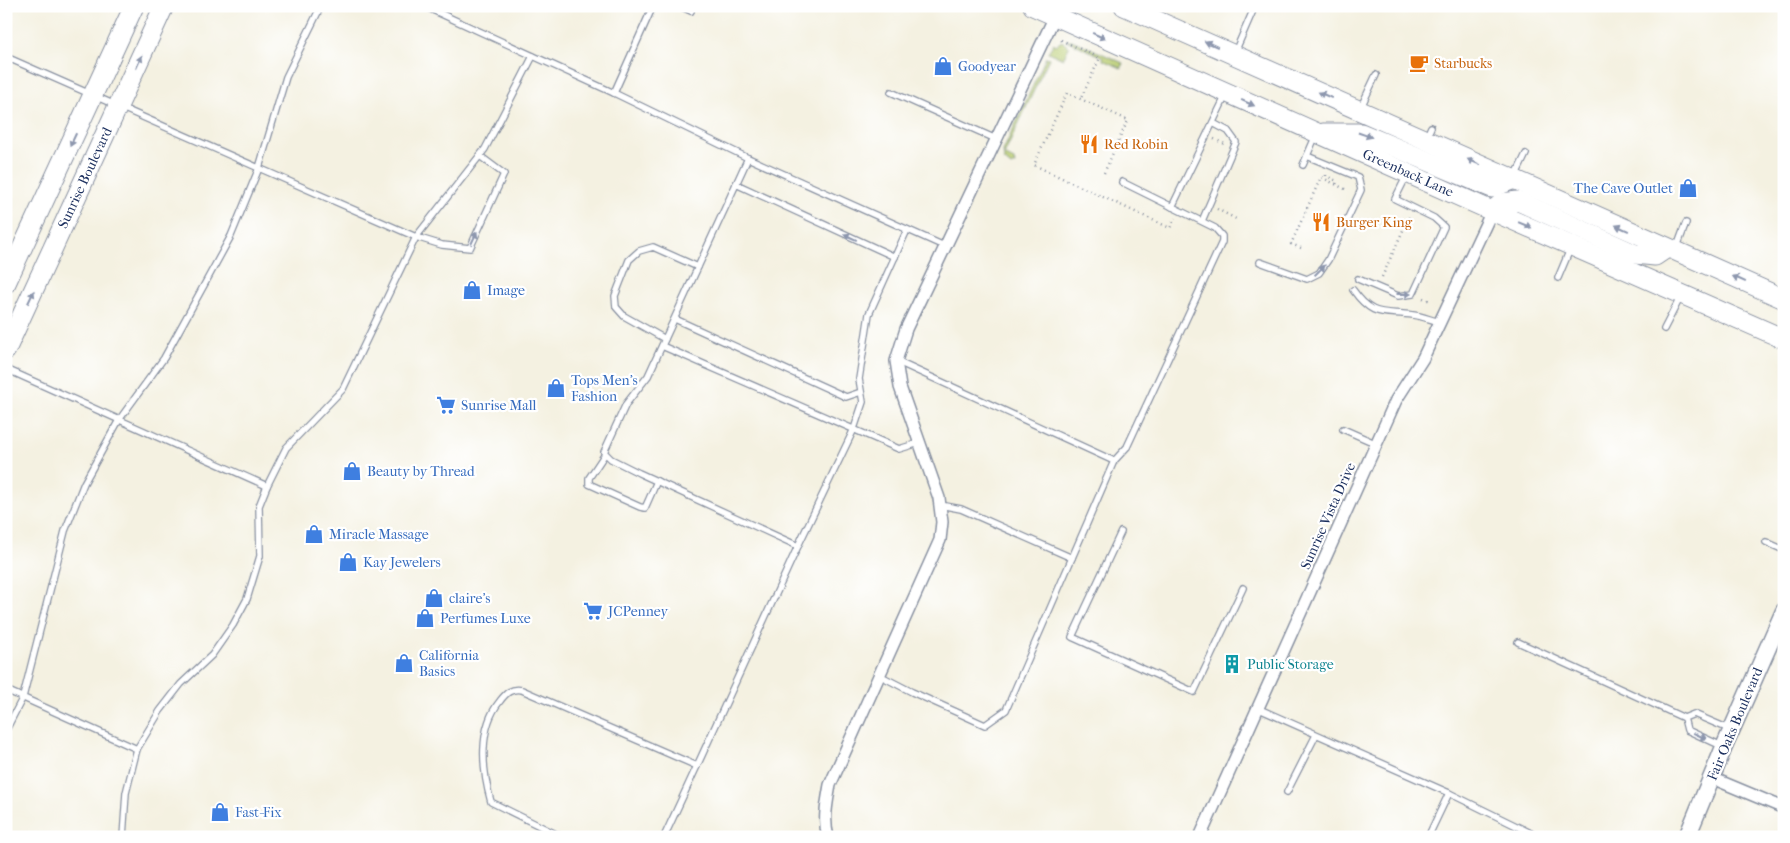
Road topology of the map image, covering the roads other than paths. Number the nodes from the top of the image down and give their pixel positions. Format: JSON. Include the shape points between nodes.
{"nodes":[{"id":1,"x":134,"y":6,"type":"edge"},
{"id":2,"x":164,"y":6,"type":"edge"},
{"id":3,"x":321,"y":6,"type":"edge"},
{"id":4,"x":424,"y":6,"type":"edge"},
{"id":5,"x":653,"y":6,"type":"edge"},
{"id":6,"x":680,"y":6,"type":"edge"},
{"id":7,"x":1033,"y":6,"type":"edge"},
{"id":8,"x":1124,"y":6,"type":"edge"},
{"id":9,"x":1256,"y":6,"type":"edge"},
{"id":10,"x":692,"y":12,"type":"dead end"},
{"id":11,"x":1055,"y":16,"type":"junction"},
{"id":12,"x":1234,"y":54,"type":"junction"},
{"id":13,"x":533,"y":56,"type":"junction"},
{"id":14,"x":6,"y":57,"type":"edge"},
{"id":15,"x":1376,"y":75,"type":"dead end"},
{"id":16,"x":891,"y":92,"type":"dead end"},
{"id":17,"x":614,"y":93,"type":"junction"},
{"id":18,"x":1226,"y":93,"type":"junction"},
{"id":19,"x":93,"y":95,"type":"junction"},
{"id":20,"x":118,"y":106,"type":"junction"},
{"id":21,"x":1359,"y":111,"type":"junction"},
{"id":22,"x":1212,"y":123,"type":"junction"},
{"id":23,"x":1317,"y":133,"type":"junction"},
{"id":24,"x":996,"y":139,"type":"junction"},
{"id":25,"x":1526,"y":154,"type":"dead end"},
{"id":26,"x":480,"y":156,"type":"junction"},
{"id":27,"x":1307,"y":156,"type":"junction"},
{"id":28,"x":748,"y":158,"type":"junction"},
{"id":29,"x":1303,"y":165,"type":"dead end"},
{"id":30,"x":259,"y":168,"type":"junction"},
{"id":31,"x":1408,"y":173,"type":"junction"},
{"id":32,"x":1514,"y":179,"type":"junction"},
{"id":33,"x":1122,"y":182,"type":"dead end"},
{"id":34,"x":736,"y":184,"type":"junction"},
{"id":35,"x":1172,"y":207,"type":"junction"},
{"id":36,"x":1492,"y":211,"type":"junction"},
{"id":37,"x":1202,"y":221,"type":"junction"},
{"id":38,"x":1686,"y":223,"type":"dead end"},
{"id":39,"x":907,"y":230,"type":"junction"},
{"id":40,"x":416,"y":237,"type":"junction"},
{"id":41,"x":944,"y":246,"type":"junction"},
{"id":42,"x":1572,"y":246,"type":"junction"},
{"id":43,"x":1671,"y":249,"type":"junction"},
{"id":44,"x":895,"y":257,"type":"junction"},
{"id":45,"x":1260,"y":262,"type":"dead end"},
{"id":46,"x":698,"y":267,"type":"junction"},
{"id":47,"x":1558,"y":278,"type":"dead end"},
{"id":48,"x":1358,"y":279,"type":"dead end"},
{"id":49,"x":6,"y":283,"type":"edge"},
{"id":50,"x":1353,"y":290,"type":"dead end"},
{"id":51,"x":1682,"y":294,"type":"junction"},
{"id":52,"x":1784,"y":299,"type":"edge"},
{"id":53,"x":675,"y":319,"type":"junction"},
{"id":54,"x":1440,"y":322,"type":"junction"},
{"id":55,"x":1664,"y":329,"type":"dead end"},
{"id":56,"x":1784,"y":339,"type":"edge"},
{"id":57,"x":665,"y":340,"type":"junction"},
{"id":58,"x":662,"y":346,"type":"junction"},
{"id":59,"x":6,"y":350,"type":"edge"},
{"id":60,"x":896,"y":361,"type":"junction"},
{"id":61,"x":6,"y":369,"type":"edge"},
{"id":62,"x":861,"y":392,"type":"junction"},
{"id":63,"x":119,"y":420,"type":"junction"},
{"id":64,"x":854,"y":429,"type":"junction"},
{"id":65,"x":1342,"y":429,"type":"dead end"},
{"id":66,"x":919,"y":443,"type":"junction"},
{"id":67,"x":1377,"y":444,"type":"junction"},
{"id":68,"x":605,"y":454,"type":"junction"},
{"id":69,"x":1114,"y":461,"type":"junction"},
{"id":70,"x":657,"y":481,"type":"junction"},
{"id":71,"x":267,"y":486,"type":"junction"},
{"id":72,"x":940,"y":505,"type":"junction"},
{"id":73,"x":1121,"y":532,"type":"dead end"},
{"id":74,"x":1766,"y":542,"type":"dead end"},
{"id":75,"x":798,"y":546,"type":"junction"},
{"id":76,"x":1784,"y":550,"type":"edge"},
{"id":77,"x":1072,"y":558,"type":"junction"},
{"id":78,"x":1243,"y":588,"type":"dead end"},
{"id":79,"x":1784,"y":611,"type":"edge"},
{"id":80,"x":1518,"y":642,"type":"dead end"},
{"id":81,"x":880,"y":675,"type":"junction"},
{"id":82,"x":6,"y":690,"type":"edge"},
{"id":83,"x":23,"y":697,"type":"junction"},
{"id":84,"x":1257,"y":708,"type":"junction"},
{"id":85,"x":1684,"y":718,"type":"junction"},
{"id":86,"x":6,"y":730,"type":"edge"},
{"id":87,"x":1731,"y":730,"type":"junction"},
{"id":88,"x":1316,"y":734,"type":"junction"},
{"id":89,"x":1724,"y":747,"type":"junction"},
{"id":90,"x":137,"y":749,"type":"junction"},
{"id":91,"x":697,"y":766,"type":"junction"},
{"id":92,"x":1712,"y":778,"type":"junction"},
{"id":93,"x":1287,"y":792,"type":"dead end"},
{"id":94,"x":1448,"y":793,"type":"junction"},
{"id":95,"x":1784,"y":808,"type":"edge"},
{"id":96,"x":123,"y":837,"type":"edge"},
{"id":97,"x":562,"y":837,"type":"edge"},
{"id":98,"x":664,"y":837,"type":"edge"},
{"id":99,"x":828,"y":837,"type":"edge"},
{"id":100,"x":1200,"y":837,"type":"edge"},
{"id":101,"x":1428,"y":837,"type":"edge"},
{"id":102,"x":1539,"y":837,"type":"edge"},
{"id":103,"x":1688,"y":837,"type":"edge"}],
"edges":[{"from":1,"to":19,"type":"main road","name":"Sunrise Boulevard"},
{"from":20,"to":2,"type":"main road","name":"Sunrise Boulevard","one_way":true},
{"from":3,"to":30,"type":"lane","via":[[286,77]]},
{"from":4,"to":13,"type":"lane"},
{"from":5,"to":17,"type":"lane"},
{"from":6,"to":10,"type":"lane"},
{"from":7,"to":11,"type":"main road","name":"Greenback Lane"},
{"from":12,"to":8,"type":"main road","one_way":true},
{"from":9,"to":12,"type":"lane"},
{"from":11,"to":18,"type":"main road","name":"Greenback Lane","one_way":true},
{"from":11,"to":24,"type":"street"},
{"from":21,"to":12,"type":"main road","one_way":true},
{"from":13,"to":17,"type":"lane"},
{"from":13,"to":26,"type":"lane"},
{"from":14,"to":19,"type":"lane"},
{"from":15,"to":21,"type":"lane"},
{"from":16,"to":24,"type":"lane"},
{"from":17,"to":28,"type":"lane"},
{"from":18,"to":22,"type":"lane"},
{"from":18,"to":23,"type":"main road","name":"Greenback Lane","one_way":true},
{"from":19,"to":20,"type":"lane"},
{"from":19,"to":49,"type":"main road","name":"Sunrise Boulevard","one_way":true},
{"from":20,"to":30,"type":"lane"},
{"from":59,"to":20,"type":"main road","name":"Sunrise Boulevard","one_way":true},
{"from":32,"to":21,"type":"main road","one_way":true,"via":[[1428,133]]},
{"from":22,"to":35,"type":"lane"},
{"from":22,"to":37,"type":"lane","via":[[1228,131],[1236,142]]},
{"from":23,"to":27,"type":"lane"},
{"from":23,"to":31,"type":"main road","name":"Greenback Lane"},
{"from":23,"to":32,"type":"main road","one_way":true,"via":[[1360,132],[1492,188]]},
{"from":24,"to":41,"type":"street"},
{"from":25,"to":32,"type":"lane"},
{"from":26,"to":40,"type":"lane"},
{"from":40,"to":26,"type":"lane","one_way":true,"via":[[442,245],[470,248],[504,174]]},
{"from":27,"to":29,"type":"lane"},
{"from":45,"to":27,"type":"lane","one_way":true,"via":[[1307,279],[1318,273],[1328,260],[1362,190],[1358,177]]},
{"from":28,"to":34,"type":"lane"},
{"from":28,"to":39,"type":"lane"},
{"from":30,"to":40,"type":"lane"},
{"from":30,"to":63,"type":"lane","via":[[231,236],[164,358]]},
{"from":31,"to":36,"type":"main road","name":"Greenback Lane"},
{"from":48,"to":31,"type":"lane","one_way":true,"via":[[1398,296],[1414,292],[1444,227],[1434,218],[1395,198]]},
{"from":43,"to":32,"type":"main road","one_way":true},
{"from":33,"to":35,"type":"lane"},
{"from":44,"to":34,"type":"lane","one_way":true},
{"from":34,"to":46,"type":"lane"},
{"from":35,"to":37,"type":"lane"},
{"from":36,"to":42,"type":"main road","name":"Greenback Lane","one_way":true},
{"from":36,"to":43,"type":"main road","via":[[1502,203],[1518,201],[1635,254],[1655,256]]},
{"from":36,"to":54,"type":"street","name":"Sunrise Vista Drive"},
{"from":37,"to":69,"type":"lane","via":[[1219,232],[1222,242],[1127,447]]},
{"from":38,"to":43,"type":"lane"},
{"from":39,"to":41,"type":"lane"},
{"from":39,"to":44,"type":"lane"},
{"from":40,"to":71,"type":"lane","via":[[343,389],[286,448]]},
{"from":41,"to":60,"type":"street","via":[[906,329]]},
{"from":42,"to":47,"type":"lane"},
{"from":42,"to":51,"type":"main road","name":"Greenback Lane"},
{"from":52,"to":43,"type":"main road","one_way":true},
{"from":44,"to":62,"type":"lane","via":[[869,314],[858,378]]},
{"from":46,"to":53,"type":"lane"},
{"from":46,"to":57,"type":"lane","via":[[653,247],[639,251],[629,260],[615,296],[616,307],[624,316]]},
{"from":50,"to":54,"type":"lane","via":[[1364,305],[1384,314],[1414,315]]},
{"from":51,"to":55,"type":"lane"},
{"from":51,"to":56,"type":"main road","name":"Greenback Lane"},
{"from":53,"to":57,"type":"lane"},
{"from":53,"to":62,"type":"lane","via":[[846,397]]},
{"from":54,"to":67,"type":"street","name":"Sunrise Vista Drive","via":[[1423,358],[1396,400]]},
{"from":57,"to":58,"type":"lane"},
{"from":58,"to":64,"type":"lane"},
{"from":58,"to":68,"type":"lane","via":[[648,376],[626,404]]},
{"from":60,"to":66,"type":"street","via":[[900,387]]},
{"from":60,"to":69,"type":"lane"},
{"from":61,"to":63,"type":"lane"},
{"from":62,"to":64,"type":"lane","via":[[863,402]]},
{"from":63,"to":71,"type":"lane"},
{"from":63,"to":83,"type":"lane","via":[[84,483],[65,531]]},
{"from":64,"to":66,"type":"lane","via":[[899,449]]},
{"from":64,"to":75,"type":"lane"},
{"from":65,"to":67,"type":"lane"},
{"from":66,"to":72,"type":"street"},
{"from":67,"to":84,"type":"street","name":"Sunrise Vista Drive"},
{"from":68,"to":70,"type":"lane"},
{"from":68,"to":70,"type":"lane","via":[[589,484],[643,508]]},
{"from":69,"to":77,"type":"lane"},
{"from":70,"to":75,"type":"lane"},
{"from":71,"to":90,"type":"lane","via":[[259,506],[260,556],[247,598],[212,655],[181,684]]},
{"from":72,"to":77,"type":"lane","via":[[961,509]]},
{"from":72,"to":81,"type":"street","via":[[940,540]]},
{"from":73,"to":78,"type":"lane","via":[[1072,637],[1194,692]]},
{"from":74,"to":76,"type":"lane"},
{"from":75,"to":91,"type":"lane"},
{"from":77,"to":81,"type":"lane","via":[[1006,710],[985,725]]},
{"from":79,"to":87,"type":"main road","name":"Fair Oaks Boulevard"},
{"from":80,"to":85,"type":"lane"},
{"from":81,"to":99,"type":"street","via":[[830,785],[826,808]]},
{"from":82,"to":83,"type":"lane"},
{"from":83,"to":86,"type":"lane"},
{"from":83,"to":90,"type":"lane"},
{"from":84,"to":88,"type":"lane"},
{"from":84,"to":100,"type":"street","name":"Sunrise Vista Drive"},
{"from":85,"to":87,"type":"lane","via":[[1694,714]]},
{"from":85,"to":89,"type":"lane","one_way":true,"via":[[1687,730]]},
{"from":87,"to":89,"type":"main road","name":"Fair Oaks Boulevard"},
{"from":88,"to":93,"type":"lane"},
{"from":88,"to":94,"type":"lane"},
{"from":89,"to":92,"type":"main road","name":"Fair Oaks Boulevard"},
{"from":90,"to":96,"type":"lane","via":[[126,793]]},
{"from":91,"to":97,"type":"lane","via":[[528,692],[510,690],[495,706],[485,732],[485,771],[491,802]]},
{"from":91,"to":98,"type":"lane"},
{"from":92,"to":95,"type":"street"},
{"from":92,"to":103,"type":"main road","name":"Fair Oaks Boulevard"},
{"from":94,"to":101,"type":"lane"},
{"from":94,"to":102,"type":"lane"}]}
